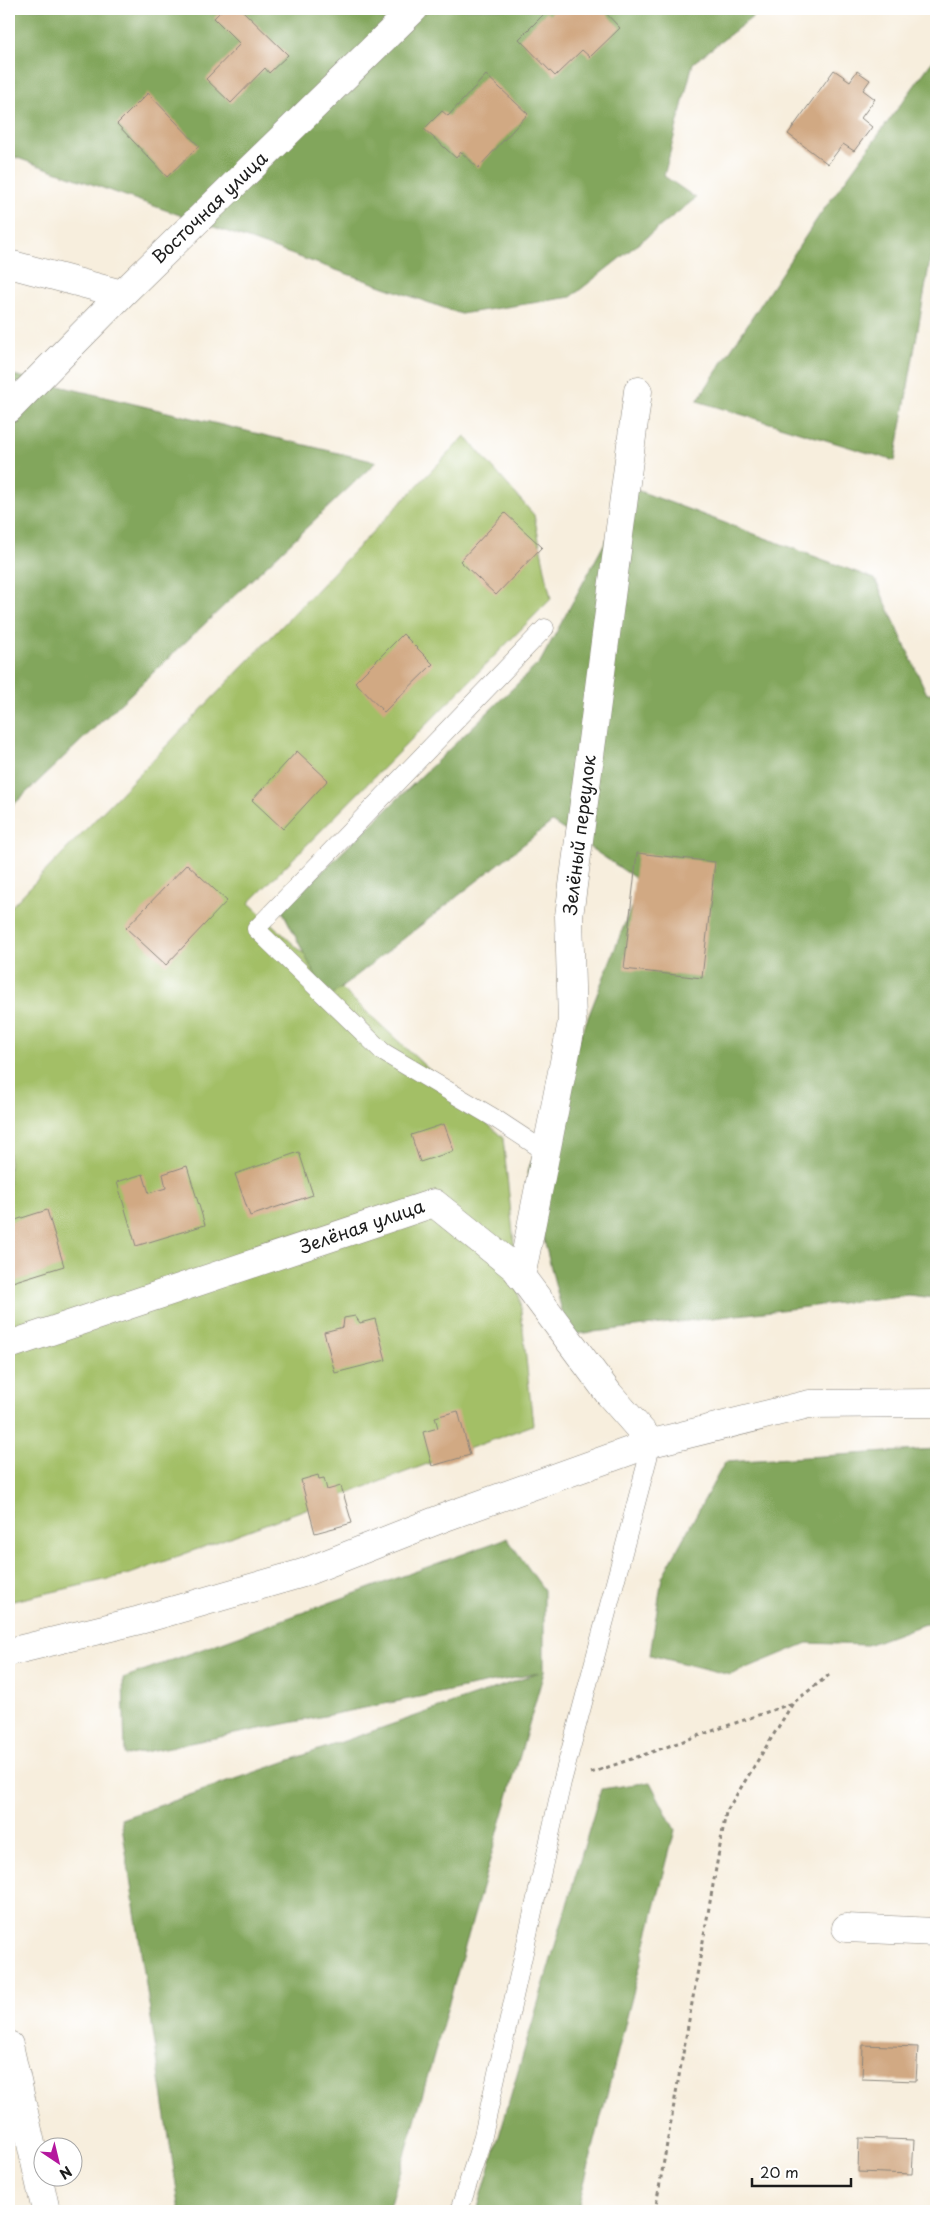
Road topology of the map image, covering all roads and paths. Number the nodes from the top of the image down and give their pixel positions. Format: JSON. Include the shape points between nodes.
{"nodes":[{"id":1,"x":414,"y":9,"type":"edge"},
{"id":2,"x":9,"y":264,"type":"edge"},
{"id":3,"x":122,"y":294,"type":"junction"},
{"id":4,"x":638,"y":391,"type":"dead end"},
{"id":5,"x":9,"y":409,"type":"edge"},
{"id":6,"x":545,"y":628,"type":"dead end"},
{"id":7,"x":546,"y":1152,"type":"junction"},
{"id":8,"x":521,"y":1277,"type":"junction"},
{"id":9,"x":9,"y":1345,"type":"edge"},
{"id":10,"x":936,"y":1403,"type":"edge"},
{"id":11,"x":652,"y":1443,"type":"junction"},
{"id":12,"x":9,"y":1652,"type":"edge"},
{"id":13,"x":829,"y":1675,"type":"dead end"},
{"id":14,"x":793,"y":1703,"type":"junction"},
{"id":15,"x":562,"y":1782,"type":"junction"},
{"id":16,"x":846,"y":1928,"type":"dead end"},
{"id":17,"x":936,"y":1932,"type":"edge"},
{"id":18,"x":9,"y":2045,"type":"edge"},
{"id":19,"x":46,"y":2211,"type":"edge"},
{"id":20,"x":459,"y":2211,"type":"edge"},
{"id":21,"x":655,"y":2211,"type":"edge"}],
"edges":[{"from":1,"to":3,"type":"street","name":"Восточная улица"},
{"from":2,"to":3,"type":"street"},
{"from":3,"to":5,"type":"street","name":"Восточная улица"},
{"from":4,"to":7,"type":"street","name":"Зелёный переулок","via":[[569,916],[572,1022]]},
{"from":6,"to":7,"type":"lane","via":[[256,929],[383,1052]]},
{"from":7,"to":8,"type":"street","name":"Зелёный переулок"},
{"from":8,"to":9,"type":"street","name":"Зелёная улица","via":[[515,1268],[434,1203]]},
{"from":8,"to":11,"type":"street","name":"Зелёная улица","via":[[608,1394]]},
{"from":10,"to":11,"type":"street","via":[[809,1404]]},
{"from":11,"to":12,"type":"street","via":[[448,1516],[303,1574],[140,1620]]},
{"from":11,"to":15,"type":"lane"},
{"from":13,"to":14,"type":"path"},
{"from":14,"to":15,"type":"path"},
{"from":14,"to":21,"type":"path","via":[[726,1812]]},
{"from":15,"to":20,"type":"lane","via":[[482,2140]]},
{"from":16,"to":17,"type":"street"},
{"from":18,"to":19,"type":"street"}]}
